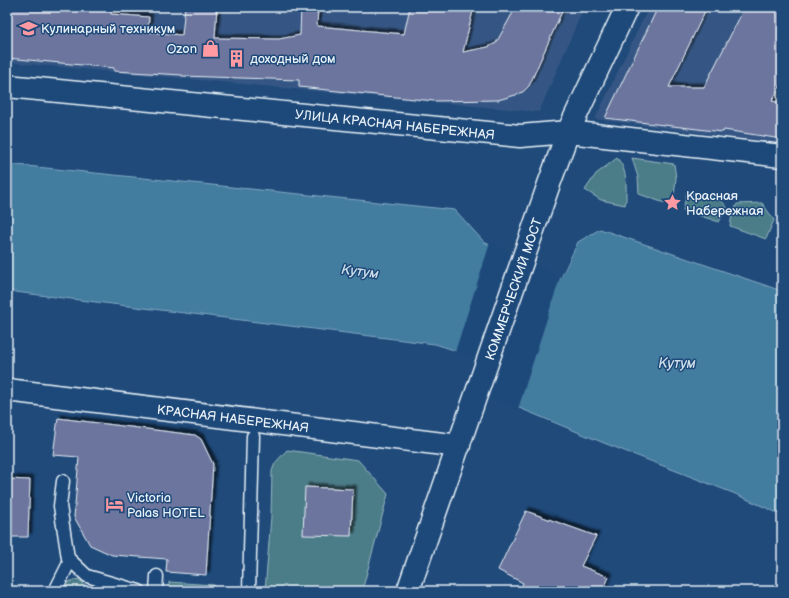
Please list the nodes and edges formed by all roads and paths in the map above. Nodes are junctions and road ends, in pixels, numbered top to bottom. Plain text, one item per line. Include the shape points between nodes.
1 (627, 7) edge
2 (7, 86) edge
3 (568, 132) junction
4 (782, 156) edge
5 (7, 390) edge
6 (253, 436) dead end
7 (459, 446) junction
8 (63, 481) dead end
9 (70, 561) junction
10 (157, 576) dead end
11 (55, 591) edge
12 (139, 591) edge
13 (156, 591) edge
14 (249, 591) edge
15 (408, 591) edge

1 - 3 main road, КОММЕРЧЕСКИЙ МОСТ
2 - 3 main road, УЛИЦА КРАСНАЯ НАБЕРЕЖНАЯ via 520,136
3 - 4 main road, УЛИЦА КРАСНАЯ НАБЕРЕЖНАЯ
3 - 7 main road, КОММЕРЧЕСКИЙ МОСТ
5 - 7 main road, КРАСНАЯ НАБЕРЕЖНАЯ
6 - 14 lane
7 - 15 main road, КОММЕРЧЕСКИЙ МОСТ
8 - 9 lane via 60,506
9 - 11 lane
9 - 12 lane via 87,576
10 - 13 lane

